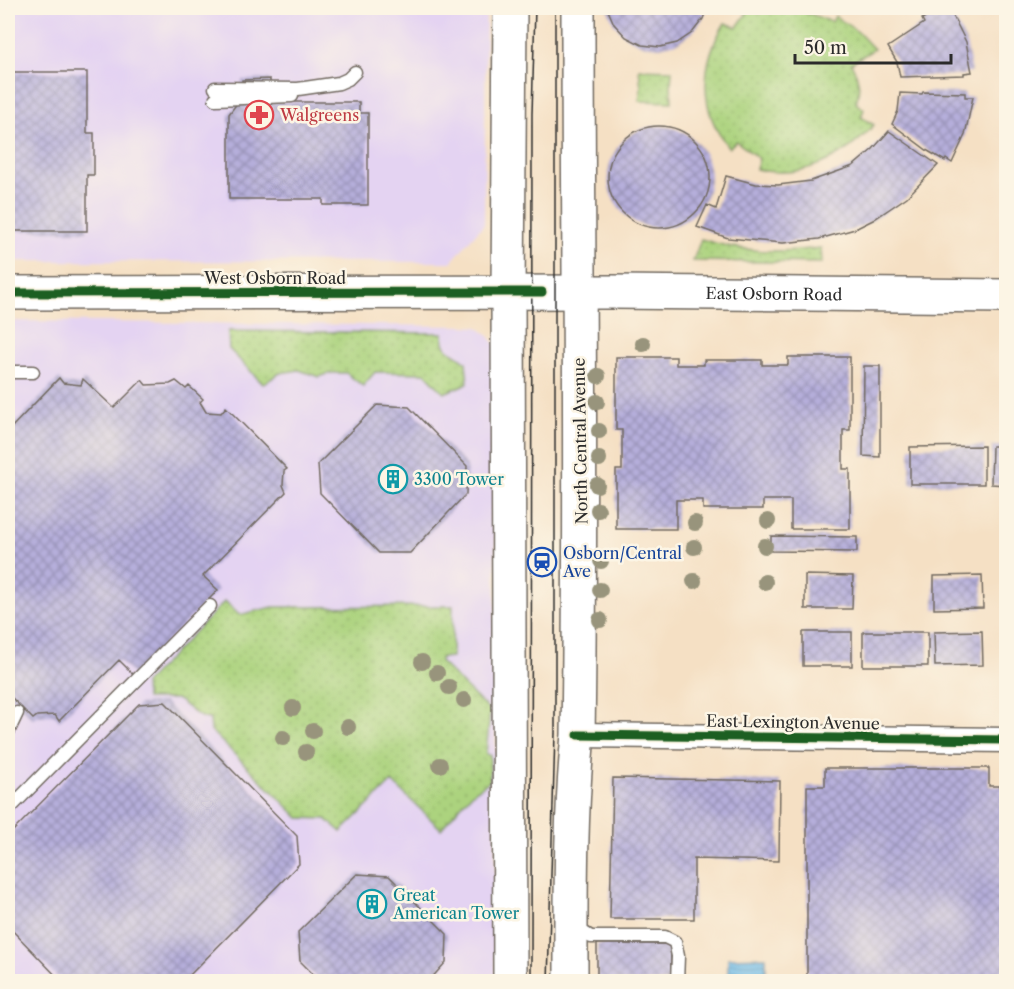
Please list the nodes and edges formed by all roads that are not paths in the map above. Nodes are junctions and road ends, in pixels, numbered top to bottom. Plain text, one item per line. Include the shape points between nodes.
1 (510, 8) edge
2 (578, 8) edge
3 (355, 72) dead end
4 (215, 94) dead end
5 (508, 292) junction
6 (542, 292) joint
7 (578, 292) junction
8 (8, 293) edge
9 (1006, 296) edge
10 (8, 372) edge
11 (33, 372) dead end
12 (210, 606) dead end
13 (17, 713) dead end
14 (8, 732) edge
15 (578, 735) junction
16 (1006, 740) edge
17 (8, 810) edge
18 (571, 925) junction
19 (510, 981) edge
20 (571, 981) edge
21 (677, 981) edge

1 - 5 main road
2 - 7 main road, North Central Avenue
3 - 4 lane via 339,83
5 - 6 main road, West Osborn Road
5 - 8 main road, West Osborn Road
5 - 19 main road
6 - 7 main road, East Osborn Road
7 - 9 main road, East Osborn Road
7 - 15 main road, North Central Avenue
10 - 11 lane
12 - 17 lane
13 - 14 lane
15 - 16 street, East Lexington Avenue
15 - 18 main road, North Central Avenue
18 - 20 main road, North Central Avenue
18 - 21 lane via 591,937 665,937 675,942

